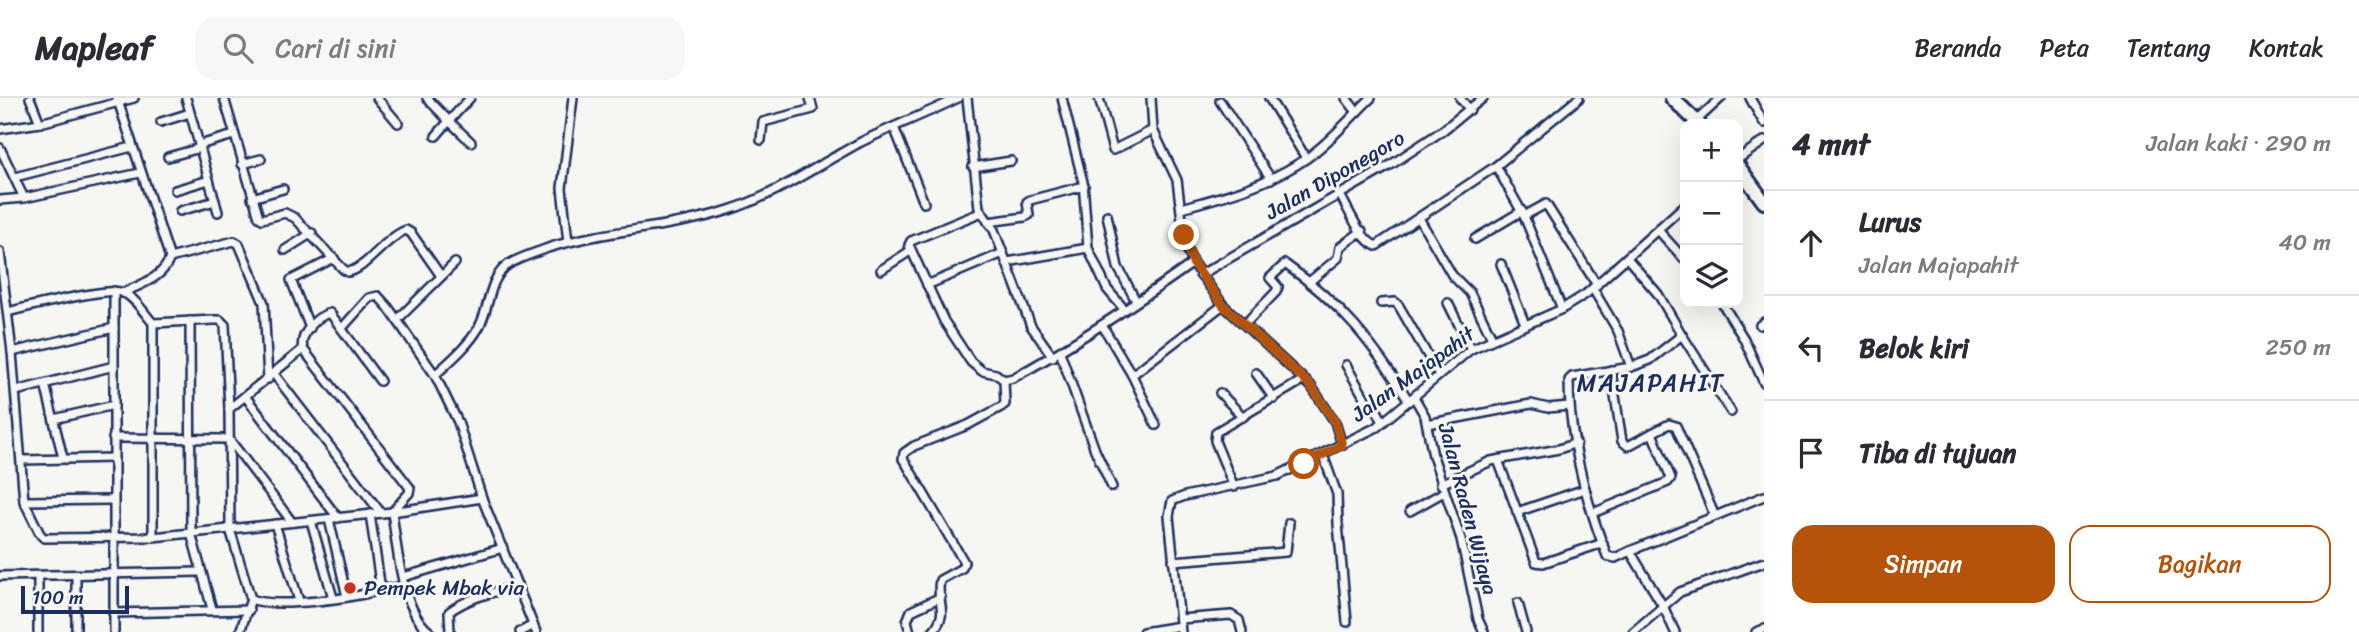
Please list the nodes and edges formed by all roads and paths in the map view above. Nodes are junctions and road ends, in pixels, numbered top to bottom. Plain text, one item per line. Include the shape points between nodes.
1 (30, 98) edge
2 (134, 98) edge
3 (186, 98) edge
4 (224, 98) edge
5 (377, 98) edge
6 (427, 98) edge
7 (470, 98) edge
8 (573, 98) edge
9 (810, 98) edge
10 (958, 98) edge
11 (967, 98) edge
12 (1062, 98) edge
13 (1099, 98) edge
14 (1151, 98) edge
15 (1269, 98) edge
16 (1346, 98) edge
17 (1371, 98) edge
18 (1460, 98) edge
19 (1483, 98) edge
20 (1579, 98) edge
21 (1672, 98) edge
22 (1721, 98) edge
23 (1750, 98) edge
24 (117, 100) edge
25 (1220, 101) dead end
26 (1470, 110) junction
27 (1357, 112) junction
28 (190, 114) junction
29 (1695, 119) edge
30 (1701, 119) edge
31 (1763, 119) edge
32 (449, 121) junction
33 (161, 122) dead end
34 (40, 123) junction
35 (398, 123) dead end
36 (894, 127) junction
37 (0, 129) edge
38 (1153, 130) junction
39 (234, 135) junction
40 (436, 136) dead end
41 (761, 140) dead end
42 (1764, 141) edge
43 (471, 142) dead end
44 (200, 146) junction
45 (132, 147) junction
46 (0, 148) edge
47 (1743, 156) edge
48 (168, 157) dead end
49 (1306, 158) junction
50 (261, 159) dead end
51 (1011, 162) dead end
52 (242, 164) junction
53 (1496, 166) junction
54 (973, 167) junction
55 (140, 173) junction
56 (1743, 173) edge
57 (15, 177) junction
58 (1271, 179) junction
59 (209, 180) junction
60 (1084, 186) junction
61 (175, 190) dead end
62 (283, 190) dead end
63 (1340, 195) junction
64 (24, 198) junction
65 (252, 198) junction
66 (0, 200) edge
67 (215, 201) junction
68 (1764, 202) edge
69 (924, 203) dead end
70 (1181, 208) junction
71 (1680, 209) edge
72 (180, 211) dead end
73 (218, 212) dead end
74 (982, 212) junction
75 (1523, 214) junction
76 (1107, 215) dead end
77 (1419, 218) junction
78 (988, 222) junction
79 (1658, 229) junction
80 (1362, 231) junction
81 (312, 233) junction
82 (1475, 239) dead end
83 (568, 242) junction
84 (1088, 247) junction
85 (285, 250) dead end
86 (910, 251) junction
87 (0, 252) edge
88 (1003, 253) junction
89 (1680, 254) edge
90 (170, 258) junction
91 (334, 258) junction
92 (1627, 258) junction
93 (1007, 262) junction
94 (455, 263) dead end
95 (1193, 263) junction
96 (1501, 264) dead end
97 (881, 270) dead end
98 (1200, 275) junction
99 (441, 276) junction
100 (1309, 282) junction
101 (927, 285) junction
102 (1595, 287) junction
103 (114, 291) junction
104 (123, 293) junction
105 (1136, 301) junction
106 (1381, 303) dead end
107 (1448, 303) dead end
108 (1223, 305) junction
109 (1725, 308) edge
110 (1124, 309) junction
111 (1562, 309) junction
112 (8, 312) junction
113 (397, 320) junction
114 (190, 321) junction
115 (153, 323) junction
116 (1245, 324) junction
117 (1525, 324) junction
118 (1102, 325) junction
119 (343, 327) junction
120 (114, 328) junction
121 (310, 328) junction
122 (1682, 335) junction
123 (1492, 338) junction
124 (303, 349) junction
125 (1471, 349) junction
126 (12, 352) junction
127 (1060, 352) junction
128 (1052, 357) junction
129 (1764, 358) edge
130 (1755, 362) junction
131 (1346, 365) dead end
132 (114, 366) junction
133 (1631, 367) junction
134 (1611, 370) junction
135 (1256, 373) dead end
136 (435, 375) junction
137 (1132, 375) junction
138 (1439, 375) junction
139 (271, 376) junction
140 (1004, 380) junction
141 (1303, 380) junction
142 (380, 381) dead end
143 (1764, 383) edge
144 (45, 384) junction
145 (16, 391) junction
146 (1220, 393) dead end
147 (245, 396) junction
148 (1275, 399) junction
149 (1412, 399) junction
150 (114, 405) junction
151 (1569, 407) junction
152 (229, 409) junction
153 (1731, 412) dead end
154 (1243, 417) junction
155 (54, 419) junction
156 (1383, 422) junction
157 (1427, 424) junction
158 (1156, 425) dead end
159 (1652, 433) junction
160 (113, 438) junction
161 (153, 439) junction
162 (190, 439) junction
163 (229, 439) junction
164 (1576, 443) junction
165 (1342, 445) junction
166 (1322, 455) junction
167 (64, 458) junction
168 (113, 458) junction
169 (23, 460) junction
170 (1498, 460) junction
171 (1112, 487) dead end
172 (1234, 487) junction
173 (1442, 488) junction
174 (1585, 489) junction
175 (1764, 496) edge
176 (482, 498) junction
177 (113, 500) junction
178 (24, 501) junction
179 (1410, 511) dead end
180 (392, 512) junction
181 (1517, 512) junction
182 (381, 513) junction
183 (1593, 513) junction
184 (370, 514) junction
185 (1714, 514) junction
186 (333, 519) junction
187 (311, 521) junction
188 (292, 522) junction
189 (1289, 523) dead end
190 (275, 524) junction
191 (230, 529) junction
192 (191, 533) junction
193 (113, 537) junction
194 (153, 537) junction
195 (1603, 543) junction
196 (503, 548) junction
197 (1630, 551) junction
198 (1173, 561) junction
199 (1764, 562) edge
200 (200, 572) junction
201 (113, 575) junction
202 (0, 576) edge
203 (76, 576) junction
204 (38, 577) junction
205 (403, 577) junction
206 (405, 586) junction
207 (517, 586) junction
208 (380, 590) junction
209 (347, 597) junction
210 (940, 597) junction
211 (333, 598) junction
212 (251, 599) junction
213 (299, 601) junction
214 (1518, 603) dead end
215 (1663, 606) junction
216 (212, 609) junction
217 (249, 610) junction
218 (113, 613) junction
219 (1347, 622) dead end
220 (1180, 626) edge
221 (535, 629) edge
222 (1764, 629) edge
223 (38, 632) edge
224 (76, 632) edge
225 (114, 632) edge
226 (240, 632) edge
227 (430, 632) edge
228 (450, 632) edge
229 (520, 632) edge
230 (911, 632) edge
231 (932, 632) edge
232 (1143, 632) edge
233 (1242, 632) edge
234 (1484, 632) edge
235 (1527, 632) edge
236 (1633, 632) edge
237 (1675, 632) edge
238 (1756, 632) edge

1 - 34 street
2 - 24 street
3 - 28 street
4 - 39 street
5 - 35 street
6 - 32 street
7 - 32 street
8 - 83 street via 562,188
9 - 41 street via 813,109 765,120
10 - 36 street
11 - 54 street
12 - 60 street
13 - 38 street via 1113,150
14 - 38 street
15 - 49 street
16 - 27 street
17 - 27 street
18 - 26 street
19 - 26 street, Jalan Diponegoro
20 - 53 street
21 - 29 highway
22 - 30 street
23 - 31 street
24 - 34 street
24 - 45 street
25 - 58 street
26 - 63 street, Jalan Diponegoro
27 - 49 street
28 - 33 street
28 - 44 street
32 - 40 street
32 - 43 street
34 - 37 street
36 - 69 street
36 - 83 street via 733,209
38 - 70 street via 1177,180
39 - 44 street
39 - 52 street
42 - 47 street
44 - 48 street
44 - 59 street
45 - 55 street
45 - 57 street
46 - 57 street
49 - 58 street
50 - 52 street
51 - 54 street
52 - 65 street
53 - 75 street
53 - 77 street
54 - 74 street
55 - 64 street
55 - 90 street
56 - 68 highway
57 - 64 street
58 - 70 street
59 - 61 street
59 - 67 street
60 - 78 street via 1030,200 1025,217
60 - 84 street
62 - 65 street
63 - 80 street
63 - 98 street, Jalan Diponegoro
64 - 66 street
65 - 81 street via 260,218 285,213
67 - 72 street
67 - 73 street
70 - 95 street via 1185,244
71 - 79 street, Jalan Majapahit
74 - 78 street
74 - 86 street via 911,241
75 - 82 street
75 - 102 street via 1546,204
75 - 111 street
76 - 105 street via 1118,267
77 - 80 street via 1376,246
77 - 123 street via 1452,275 1469,293
78 - 88 street
79 - 89 street
79 - 92 street, Jalan Majapahit
80 - 100 street via 1340,247 1338,258
81 - 85 street
81 - 91 street
83 - 136 street via 501,270 477,331
84 - 93 street
84 - 110 street via 1103,282
86 - 97 street
86 - 101 street
87 - 112 street
88 - 93 street
88 - 101 street
90 - 104 street via 156,277
90 - 139 street via 234,241 239,244 264,303
91 - 99 street via 343,270 353,272 406,230
91 - 121 street via 291,280
92 - 102 street, Jalan Majapahit
92 - 122 street via 1658,294
93 - 128 street via 1031,326
94 - 99 street
95 - 98 street
95 - 105 street
96 - 117 street
98 - 108 street
99 - 113 street
100 - 116 street, Jalan Raden Wijaya via 1283,264 1270,278 1278,287 1276,292
100 - 149 street, Jalan Raden Wijaya via 1363,334
101 - 140 street via 971,362 982,372
102 - 111 street, Jalan Majapahit
102 - 133 street
103 - 104 street
103 - 112 street
103 - 120 street
104 - 115 street
105 - 110 street
106 - 138 street via 1397,303
107 - 125 street
108 - 116 street
108 - 137 street
109 - 130 street
110 - 118 street
111 - 117 street, Jalan Majapahit
112 - 126 street
113 - 119 street via 374,296
113 - 136 street
114 - 115 street
114 - 152 street via 220,320 225,324
114 - 162 street
115 - 161 street
116 - 141 street
117 - 123 street, Jalan Majapahit
118 - 127 street
118 - 137 street
119 - 121 street via 327,312
119 - 142 street
120 - 126 street
120 - 132 street
121 - 124 street via 302,339
122 - 133 street
122 - 153 street
123 - 125 street, Jalan Majapahit
124 - 139 street
124 - 180 street via 409,486 409,493
125 - 138 street, Jalan Majapahit
126 - 145 street
127 - 128 street
127 - 171 street
128 - 140 street
129 - 130 street
130 - 143 street
131 - 156 street
132 - 144 street
132 - 150 street
133 - 134 street
134 - 151 street via 1571,378
134 - 159 street via 1622,441 1633,445
135 - 148 street
136 - 176 street via 458,422
137 - 158 street
138 - 149 street, Jalan Majapahit
139 - 147 street
139 - 182 street
140 - 210 street via 1006,400 1001,407 904,453 964,562 962,568 940,580
141 - 148 street
141 - 165 street via 1334,420
144 - 145 street
144 - 155 street
145 - 169 street
146 - 154 street
147 - 152 street
147 - 186 street
148 - 154 street
149 - 156 street, Jalan Majapahit
149 - 157 street, Jalan Raden Wijaya
150 - 155 street
150 - 160 street
151 - 157 street via 1531,404
151 - 164 street
152 - 163 street
154 - 172 street via 1218,430 1214,438
155 - 167 street
156 - 165 street, Jalan Majapahit
157 - 173 street, Jalan Raden Wijaya
159 - 183 street via 1670,480
159 - 185 street via 1669,424 1676,426
160 - 161 street
160 - 168 street
161 - 162 street
161 - 194 street
162 - 163 street
162 - 192 street
163 - 188 street
163 - 191 street
164 - 170 street
164 - 174 street
165 - 166 street, Jalan Majapahit
166 - 172 street, Jalan Majapahit via 1277,476
166 - 219 street via 1338,494
167 - 168 street
167 - 169 street
168 - 177 street
169 - 178 street
170 - 173 street
170 - 181 street
172 - 198 street, Jalan Majapahit via 1172,501
173 - 179 street
173 - 234 street, Jalan Raden Wijaya via 1461,539
174 - 181 street
174 - 183 street
175 - 185 street
176 - 180 street
176 - 196 street
177 - 178 street
177 - 193 street
178 - 193 street via 44,538
180 - 182 street
180 - 205 street
181 - 195 street via 1536,562
182 - 184 street
183 - 195 street
184 - 186 street
184 - 208 street
185 - 197 street
186 - 187 street
186 - 209 street
187 - 188 street
187 - 211 street
188 - 190 street
189 - 198 street via 1286,552
190 - 191 street
190 - 213 street
191 - 192 street
191 - 212 street
192 - 194 street
192 - 200 street
193 - 194 street
193 - 201 street
195 - 197 street via 1610,558
196 - 205 street
196 - 207 street
197 - 215 street
198 - 220 street
199 - 215 street via 1685,590
200 - 201 street
200 - 216 street
201 - 203 street
201 - 218 street
202 - 204 street
203 - 204 street
203 - 224 street
204 - 223 street
205 - 206 street
206 - 208 street
206 - 227 street via 414,613
207 - 221 street
207 - 228 street via 470,600 449,612
208 - 209 street
209 - 211 street
210 - 230 street via 911,611 907,621
210 - 231 street via 943,616
211 - 213 street
212 - 213 street
212 - 217 street
214 - 235 street
215 - 236 street
215 - 237 street
216 - 217 street
216 - 218 street
217 - 226 street
218 - 225 street
220 - 232 street
220 - 233 street via 1231,615 1239,620
221 - 229 street
222 - 238 street

